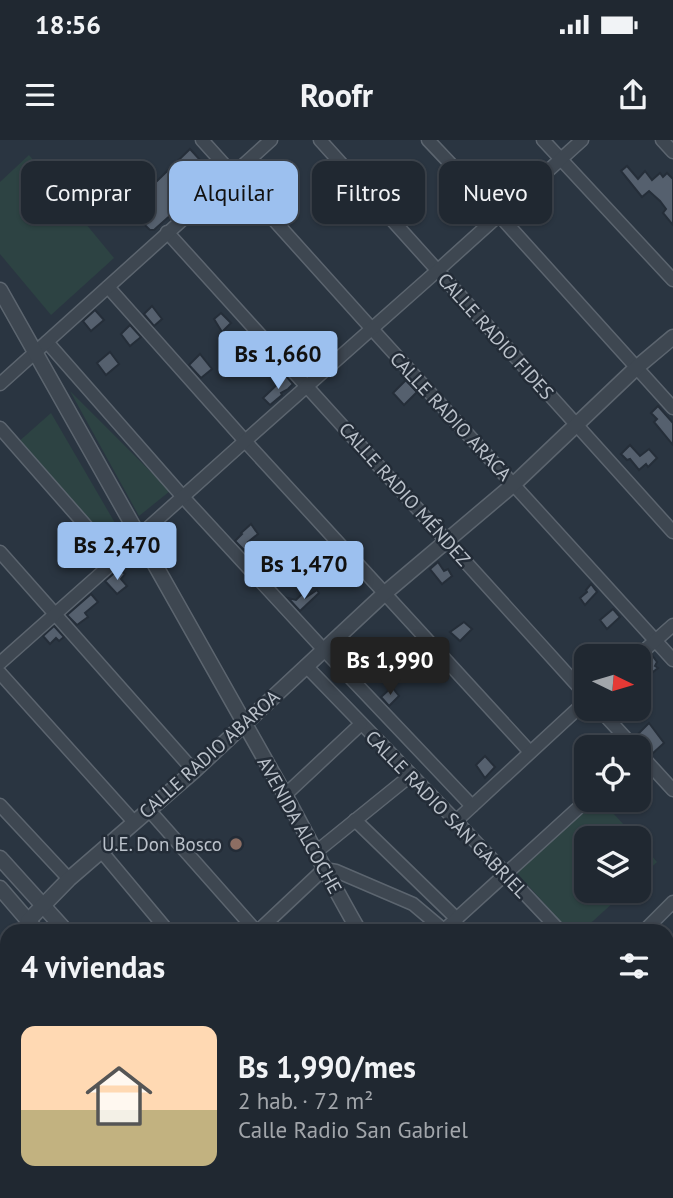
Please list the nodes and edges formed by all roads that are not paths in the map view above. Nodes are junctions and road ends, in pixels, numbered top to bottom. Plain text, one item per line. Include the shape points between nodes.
1 (202, 140) edge
2 (271, 140) edge
3 (320, 140) edge
4 (428, 140) edge
5 (543, 140) edge
6 (582, 140) edge
7 (662, 140) edge
8 (673, 152) edge
9 (560, 160) junction
10 (221, 161) edge
11 (248, 161) edge
12 (448, 161) edge
13 (552, 167) edge
14 (176, 224) edge
15 (278, 224) edge
16 (489, 224) edge
17 (507, 224) edge
18 (167, 232) junction
19 (437, 271) junction
20 (673, 280) edge
21 (107, 287) junction
22 (1, 294) edge
23 (372, 329) junction
24 (673, 337) edge
25 (47, 342) junction
26 (35, 353) junction
27 (636, 368) junction
28 (0, 384) edge
29 (307, 385) junction
30 (673, 408) edge
31 (576, 425) junction
32 (0, 428) edge
33 (245, 441) junction
34 (514, 484) junction
35 (183, 497) junction
36 (673, 532) edge
37 (139, 536) junction
38 (446, 540) junction
39 (0, 552) edge
40 (116, 560) junction
41 (385, 593) junction
42 (55, 614) junction
43 (673, 625) edge
44 (656, 640) junction
45 (651, 644) edge
46 (324, 650) junction
47 (673, 660) edge
48 (0, 663) edge
49 (306, 666) junction
50 (0, 673) edge
51 (574, 682) edge
52 (574, 712) edge
53 (610, 721) edge
54 (245, 724) junction
55 (361, 724) junction
56 (623, 735) edge
57 (530, 752) junction
58 (651, 766) edge
59 (194, 771) junction
60 (410, 776) junction
61 (673, 790) edge
62 (285, 795) junction
63 (0, 805) edge
64 (472, 806) junction
65 (149, 810) junction
66 (574, 812) edge
67 (355, 820) junction
68 (134, 821) junction
69 (456, 821) junction
70 (102, 852) junction
71 (316, 852) junction
72 (0, 858) edge
73 (324, 869) junction
74 (505, 875) junction
75 (69, 879) junction
76 (0, 888) edge
77 (673, 904) edge
78 (42, 905) junction
79 (457, 919) junction
80 (31, 924) edge
81 (34, 924) edge
82 (56, 924) edge
83 (162, 924) edge
84 (251, 924) edge
85 (265, 924) edge
86 (355, 924) edge
87 (437, 924) edge
88 (451, 924) edge
89 (553, 924) edge
90 (651, 924) edge

1 - 10 street, CALLE RADIO ARACA
2 - 11 street
3 - 19 street, CALLE RADIO FIDES
4 - 12 street
5 - 9 street
6 - 9 street
7 - 8 street
9 - 13 street
9 - 20 street
14 - 18 street
15 - 23 street, CALLE RADIO ARACA
16 - 19 street
17 - 27 street
18 - 21 street
18 - 29 street, CALLE RADIO MÉNDEZ
19 - 23 street
19 - 31 street, CALLE RADIO FIDES
21 - 25 street
21 - 33 street
22 - 26 street
23 - 29 street
23 - 34 street, CALLE RADIO ARACA
24 - 27 street, CALLE RADIO ABAROA
25 - 26 street
25 - 35 street, CALLE RADIO SAN GABRIEL
26 - 28 street
26 - 37 street, AVENIDA ALCOCHE
27 - 30 street
27 - 31 street, CALLE RADIO ABAROA
29 - 33 street
29 - 38 street, CALLE RADIO MÉNDEZ
31 - 34 street, CALLE RADIO ABAROA
31 - 36 street, CALLE RADIO FIDES
32 - 40 street
33 - 35 street
33 - 41 street
34 - 38 street, CALLE RADIO ABAROA
34 - 44 street, CALLE RADIO ARACA
35 - 37 street
35 - 46 street, CALLE RADIO SAN GABRIEL
37 - 40 street
37 - 54 street, AVENIDA ALCOCHE
38 - 41 street, CALLE RADIO ABAROA
38 - 51 street, CALLE RADIO MÉNDEZ
39 - 42 street
40 - 42 street
41 - 46 street, CALLE RADIO ABAROA
41 - 57 street
42 - 48 street
42 - 59 street
43 - 44 street
44 - 45 street
44 - 47 street, CALLE RADIO ARACA
46 - 49 street, CALLE RADIO ABAROA
46 - 64 street, CALLE RADIO SAN GABRIEL
49 - 54 street, CALLE RADIO ABAROA
49 - 55 street, CALLE RADIO SAN GABRIEL
50 - 68 street
52 - 57 street
53 - 56 street
54 - 59 street, CALLE RADIO ABAROA
54 - 62 street, AVENIDA ALCOCHE
55 - 60 street, CALLE RADIO SAN GABRIEL
55 - 62 street
57 - 64 street
58 - 61 street
59 - 65 street, CALLE RADIO ABAROA
60 - 67 street
60 - 69 street, CALLE RADIO SAN GABRIEL
62 - 71 street, AVENIDA ALCOCHE
63 - 75 street
64 - 69 street
65 - 68 street, CALLE RADIO ABAROA
65 - 84 street
66 - 74 street
67 - 71 street
67 - 79 street
68 - 70 street, CALLE RADIO ABAROA
69 - 74 street, CALLE RADIO SAN GABRIEL
70 - 75 street, CALLE RADIO ABAROA
70 - 83 street
71 - 73 street, AVENIDA ALCOCHE
72 - 78 street
73 - 85 street
73 - 86 street, AVENIDA ALCOCHE
73 - 87 street via 414,904
74 - 79 street
74 - 89 street, CALLE RADIO SAN GABRIEL
75 - 78 street, CALLE RADIO ABAROA
76 - 80 street
77 - 90 street
78 - 81 street, CALLE RADIO ABAROA
78 - 82 street
79 - 88 street

